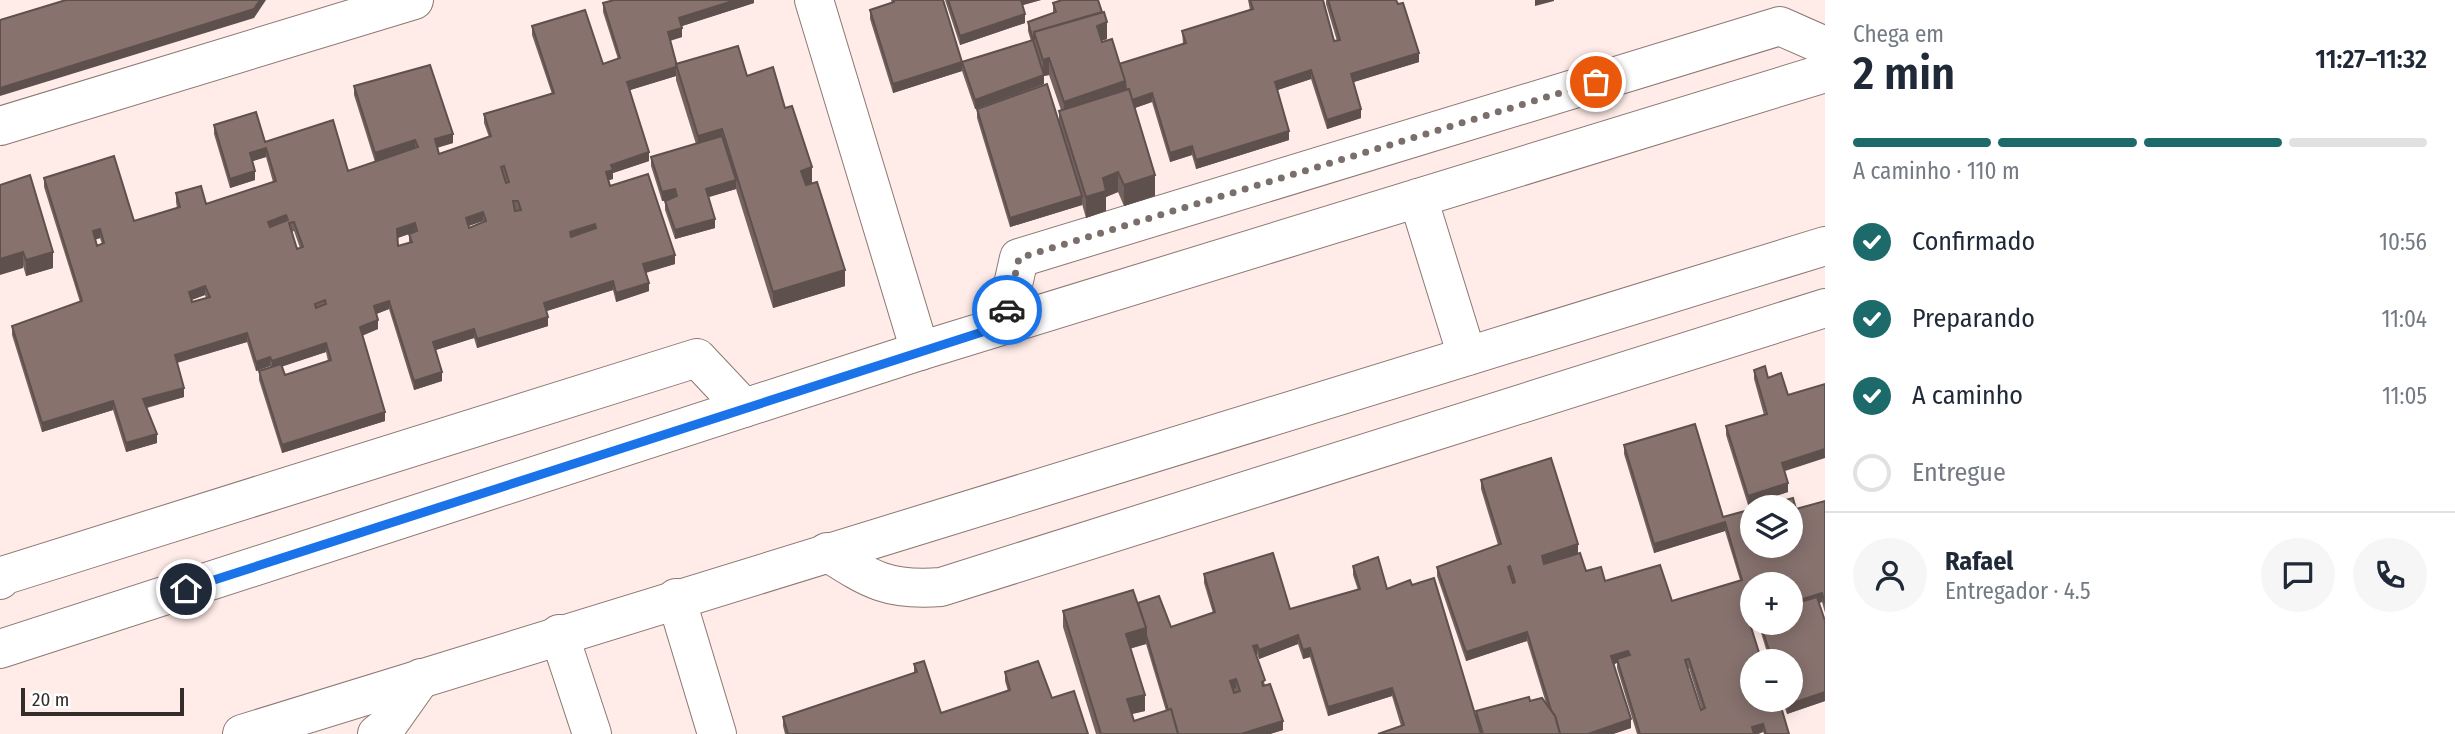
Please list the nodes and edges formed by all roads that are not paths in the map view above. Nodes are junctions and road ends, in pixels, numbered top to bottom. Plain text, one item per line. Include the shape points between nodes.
1 (414, 0) edge
2 (814, 0) edge
3 (336, 12) edge
4 (1825, 46) edge
5 (1825, 73) edge
6 (0, 127) edge
7 (1418, 198) junction
8 (1825, 246) edge
9 (1825, 308) edge
10 (1004, 325) junction
11 (920, 351) junction
12 (1466, 356) junction
13 (744, 408) junction
14 (827, 552) junction
15 (0, 580) edge
16 (676, 598) junction
17 (559, 634) junction
18 (0, 649) edge
19 (421, 678) junction
20 (242, 734) edge
21 (377, 734) edge
22 (592, 734) edge
23 (717, 734) edge

1 - 3 street
2 - 11 street
3 - 6 street
4 - 10 street via 1780,26 1019,258
5 - 7 street
7 - 10 street
7 - 12 street
8 - 12 street
9 - 14 street via 942,587 906,589 871,579
10 - 11 street
11 - 13 street
12 - 14 street
13 - 15 street via 697,358
13 - 18 street
14 - 16 street
16 - 17 street
16 - 23 street
17 - 19 street
17 - 22 street
19 - 20 street
19 - 21 street

